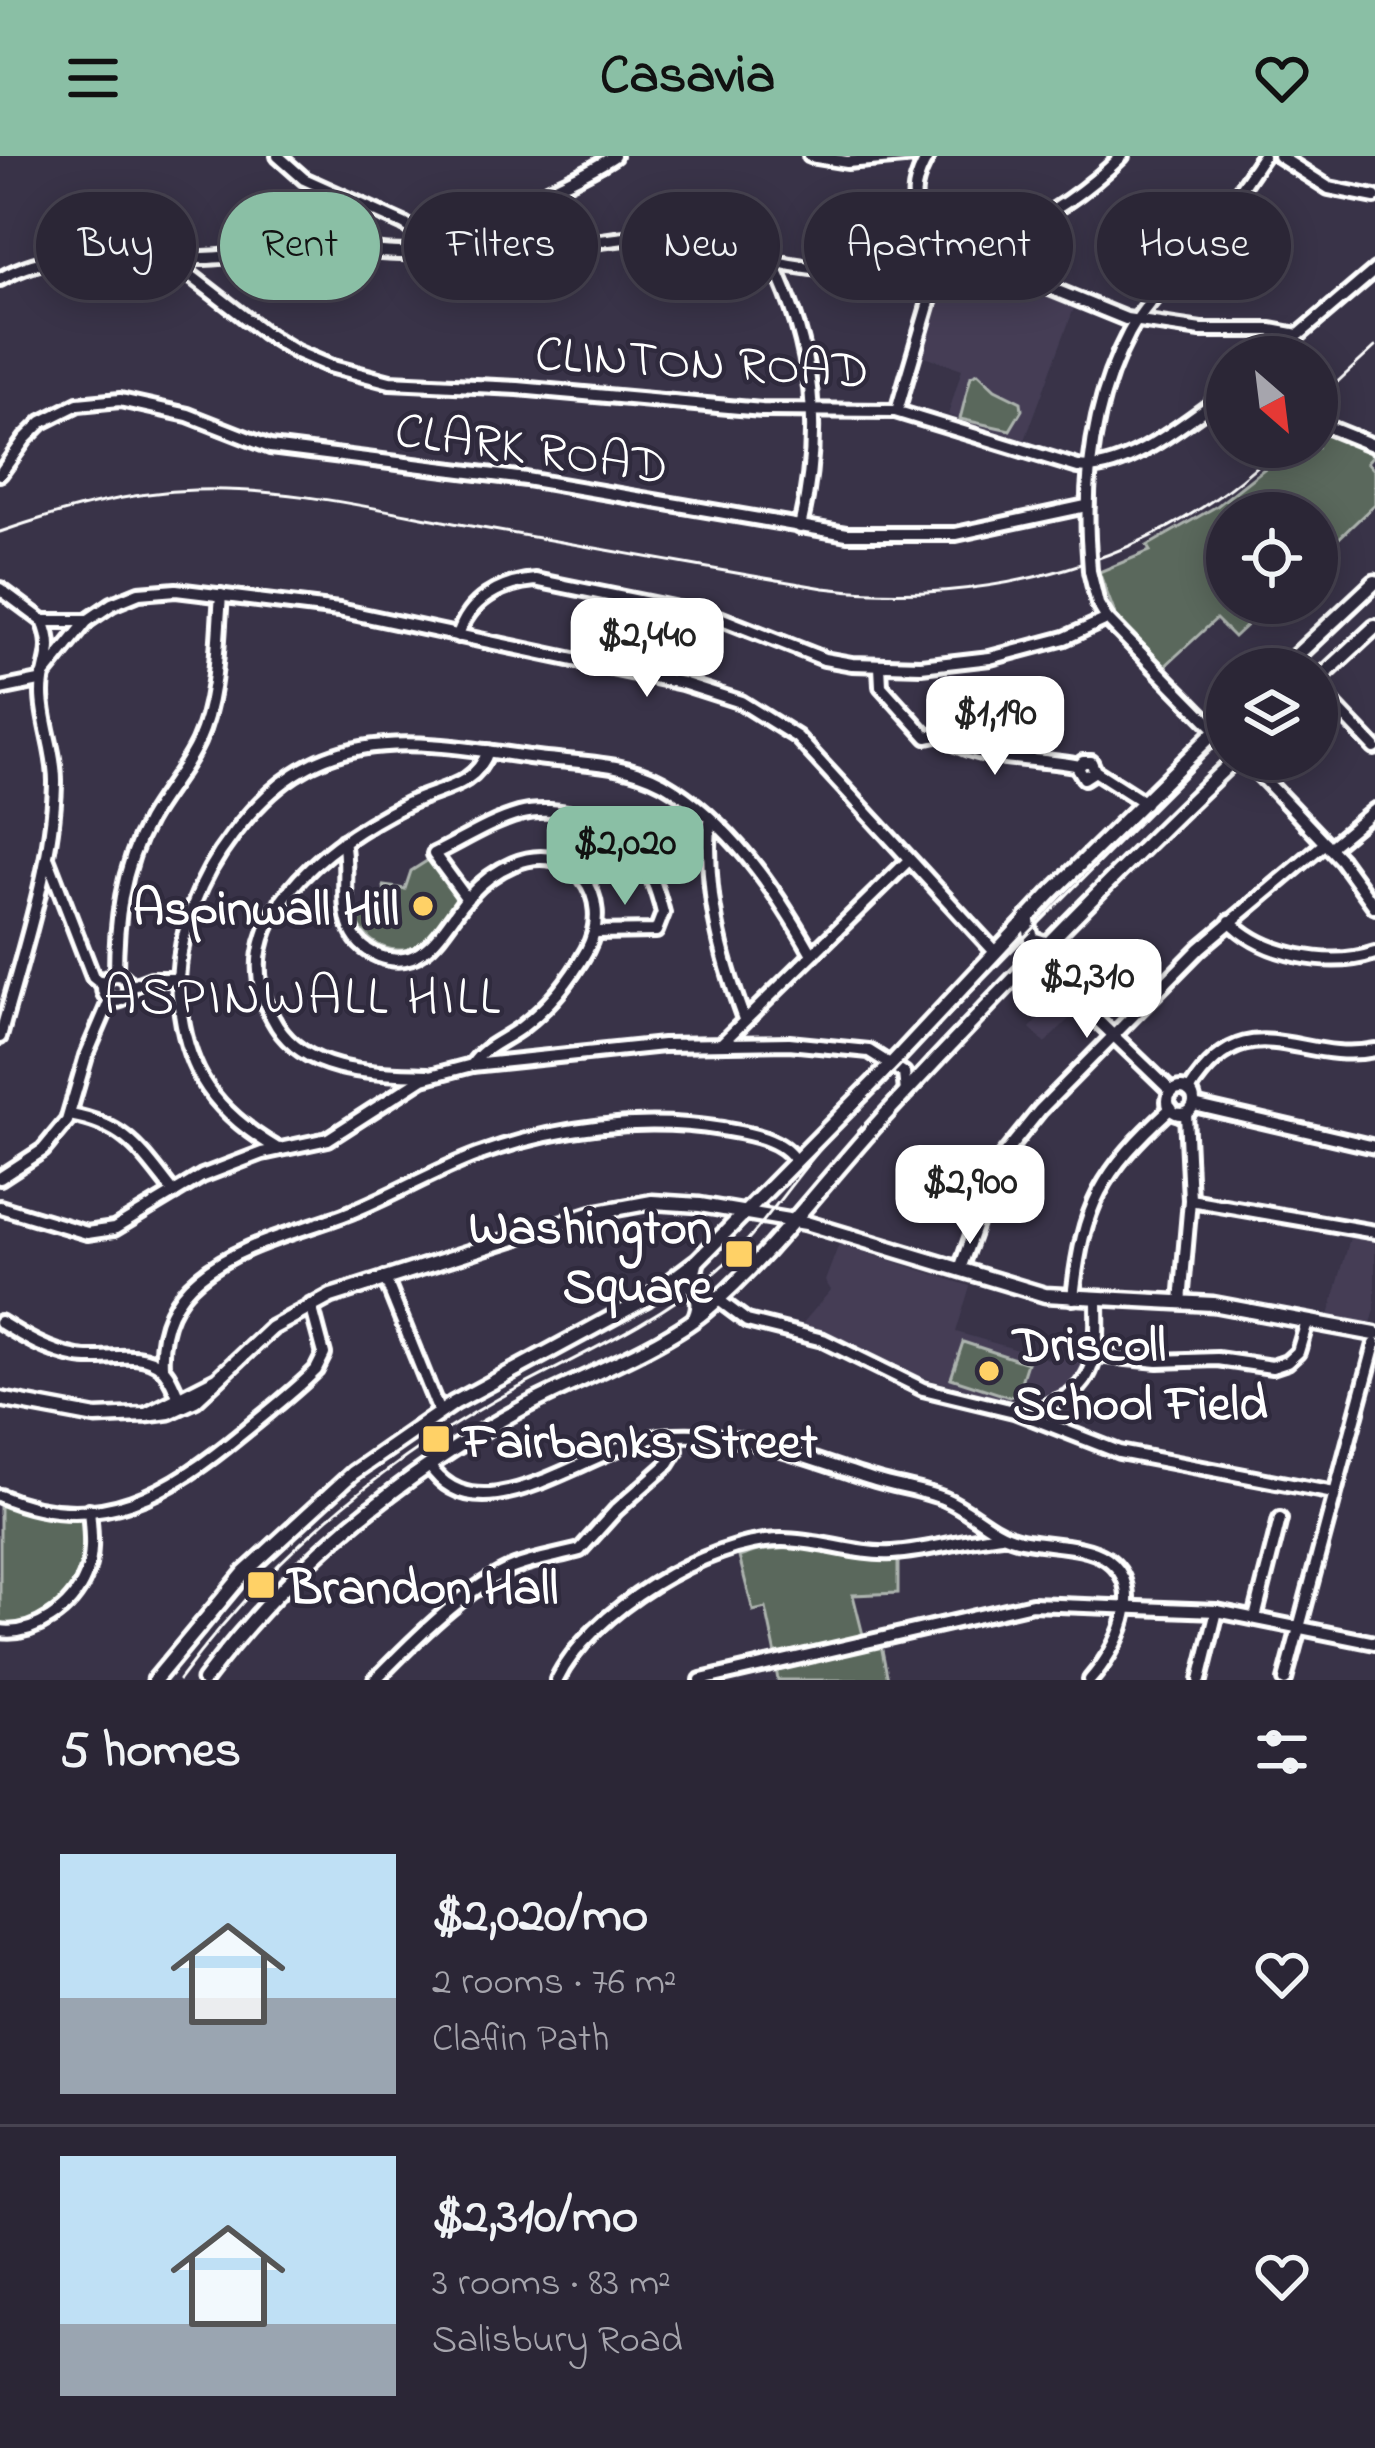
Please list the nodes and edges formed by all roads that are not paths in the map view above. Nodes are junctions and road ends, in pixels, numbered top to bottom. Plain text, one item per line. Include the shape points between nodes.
1 (278, 156) edge
2 (614, 156) edge
3 (810, 156) edge
4 (915, 156) edge
5 (928, 156) edge
6 (1122, 156) edge
7 (1263, 156) edge
8 (1279, 156) edge
9 (544, 192) edge
10 (914, 192) edge
11 (1073, 196) edge
12 (1375, 197) edge
13 (404, 224) edge
14 (404, 252) edge
15 (196, 257) edge
16 (36, 265) edge
17 (0, 266) edge
18 (20, 268) junction
19 (1375, 270) edge
20 (0, 279) edge
21 (780, 279) edge
22 (196, 280) edge
23 (1073, 298) edge
24 (934, 300) edge
25 (1138, 320) junction
26 (1298, 335) joint
27 (1206, 407) edge
28 (897, 411) junction
29 (813, 412) junction
30 (1338, 431) edge
31 (1375, 446) edge
32 (1088, 469) junction
33 (0, 474) edge
34 (1086, 506) junction
35 (800, 527) junction
36 (1375, 582) edge
37 (0, 589) edge
38 (220, 595) junction
39 (1107, 619) junction
40 (43, 621) junction
41 (86, 621) junction
42 (1375, 627) edge
43 (458, 635) junction
44 (1304, 648) edge
45 (1338, 663) edge
46 (880, 666) junction
47 (47, 672) junction
48 (0, 689) edge
49 (1338, 707) edge
50 (1206, 714) edge
51 (1206, 747) edge
52 (1375, 748) edge
53 (488, 752) junction
54 (1214, 780) edge
55 (1265, 780) edge
56 (1145, 803) junction
57 (1375, 810) edge
58 (710, 822) junction
59 (343, 842) junction
60 (1327, 845) junction
61 (48, 860) junction
62 (909, 860) junction
63 (467, 898) junction
64 (1375, 907) edge
65 (1027, 918) junction
66 (1230, 921) junction
67 (595, 932) junction
68 (1048, 944) junction
69 (994, 952) junction
70 (1375, 953) edge
71 (812, 954) junction
72 (1034, 959) junction
73 (116, 974) junction
74 (178, 980) junction
75 (103, 985) junction
76 (130, 987) junction
77 (110, 1000) junction
78 (744, 1019) junction
79 (1113, 1034) junction
80 (0, 1037) edge
81 (721, 1044) junction
82 (1375, 1050) edge
83 (892, 1064) junction
84 (472, 1065) junction
85 (431, 1075) junction
86 (1189, 1090) junction
87 (906, 1092) junction
88 (1172, 1092) junction
89 (1171, 1108) junction
90 (1190, 1109) junction
91 (70, 1114) junction
92 (1375, 1147) edge
93 (278, 1149) junction
94 (795, 1161) junction
95 (0, 1178) edge
96 (173, 1193) junction
97 (1190, 1200) junction
98 (0, 1207) edge
99 (746, 1212) junction
100 (792, 1221) junction
101 (1375, 1232) edge
102 (698, 1260) junction
103 (960, 1269) junction
104 (385, 1278) junction
105 (672, 1282) junction
106 (1073, 1298) junction
107 (1097, 1299) junction
108 (716, 1300) junction
109 (1181, 1302) junction
110 (311, 1305) junction
111 (695, 1319) junction
112 (0, 1322) edge
113 (1307, 1322) junction
114 (1375, 1334) edge
115 (1375, 1344) edge
116 (1096, 1355) junction
117 (162, 1367) junction
118 (217, 1378) junction
119 (0, 1399) edge
120 (180, 1400) junction
121 (440, 1412) junction
122 (146, 1414) junction
123 (1036, 1419) junction
124 (674, 1435) junction
125 (429, 1466) junction
126 (1334, 1493) junction
127 (0, 1496) edge
128 (89, 1510) junction
129 (1280, 1519) dead end
130 (1004, 1535) junction
131 (1126, 1606) junction
132 (1217, 1611) junction
133 (1255, 1618) junction
134 (1299, 1627) junction
135 (0, 1631) edge
136 (1375, 1643) edge
137 (155, 1680) edge
138 (204, 1680) edge
139 (375, 1680) edge
140 (557, 1680) edge
141 (701, 1680) edge
142 (1090, 1680) edge
143 (1200, 1680) edge
144 (1285, 1680) edge

1 - 13 street via 304,179
2 - 9 street
3 - 4 street
5 - 10 street
6 - 11 street
7 - 25 street
8 - 12 street via 1329,188
14 - 15 street via 319,248
16 - 18 street
17 - 18 street
18 - 20 street
19 - 26 street
21 - 29 street via 805,344
22 - 29 street, CLINTON ROAD via 268,336 357,375
23 - 25 street
24 - 28 street
25 - 26 street
25 - 32 street via 1106,390
27 - 32 street via 1123,460
28 - 29 street, CLINTON ROAD
28 - 32 street, CLINTON ROAD
29 - 35 street
30 - 31 street
32 - 34 street
33 - 35 street, CLARK ROAD via 42,422 78,404 120,400 270,448 526,479
34 - 35 street, CLARK ROAD via 956,534
34 - 39 street, bridge via 1090,572
36 - 44 main road
37 - 40 street
38 - 41 street via 139,593
38 - 43 street
38 - 73 street via 204,727 130,866
39 - 46 street via 990,658
39 - 50 street
40 - 41 street
40 - 47 street via 51,643
41 - 47 street
42 - 45 main road
43 - 46 street via 491,593 544,580 736,623 831,662
43 - 62 street via 682,683 750,706 805,744
46 - 56 street via 881,686 927,737 941,734 1028,763 1089,762
47 - 48 street via 29,686
47 - 61 street via 42,690 55,778
49 - 52 street
51 - 56 main road
53 - 58 street via 639,772
53 - 59 street via 468,780 410,802
53 - 74 street via 370,747 286,777 206,876 182,937
54 - 68 main road
55 - 60 street
56 - 65 main road
57 - 60 street
58 - 71 street via 755,866
58 - 78 street via 716,933
59 - 63 street via 347,919 379,956 429,948
59 - 85 street via 302,876 268,921 260,956 265,1002 288,1040 320,1060
60 - 64 street
60 - 66 street
61 - 75 street
61 - 80 street
62 - 69 street
62 - 71 street
63 - 67 street via 517,862 559,860 590,885
63 - 67 street via 434,854 518,814 575,815 639,853 663,909 656,931
65 - 68 main road via 1030,938
65 - 69 main road
66 - 70 street via 1272,946 1323,959
66 - 79 street
67 - 84 street via 554,995
68 - 72 main road
69 - 83 main road
71 - 78 street
72 - 79 street
72 - 87 main road
73 - 75 street
73 - 76 street
74 - 76 street
74 - 93 street via 185,1045 202,1082
75 - 77 street
76 - 77 street via 123,999
77 - 91 street
78 - 81 street
79 - 88 street
79 - 103 street via 998,1162
81 - 83 street via 851,1048
81 - 84 street
82 - 86 street via 1245,1041
83 - 87 street via 905,1075
83 - 94 main road
84 - 85 street
85 - 93 street via 343,1132
86 - 88 street
86 - 90 street
87 - 100 main road
88 - 89 street
89 - 90 street
89 - 106 street via 1097,1191
90 - 92 street
90 - 97 street
91 - 95 street via 43,1150
91 - 96 street via 127,1136
93 - 96 street
94 - 99 main road
94 - 117 street via 779,1145 733,1131 646,1124 595,1126 479,1154 239,1253 200,1277 173,1307
96 - 98 street via 99,1232
97 - 101 street
97 - 109 street
99 - 100 main road
99 - 102 main road
99 - 104 main road via 676,1202 617,1207
100 - 103 main road
100 - 108 main road
102 - 105 main road
102 - 108 street via 697,1280
103 - 106 main road
104 - 110 main road
104 - 121 street
105 - 111 main road via 687,1283 697,1296
105 - 121 main road
106 - 107 main road
107 - 109 main road
107 - 116 street
108 - 111 main road
108 - 123 street via 747,1321 823,1340 923,1389
109 - 113 main road
110 - 118 main road via 256,1340
110 - 128 street via 324,1354 310,1376 194,1473 129,1504
111 - 125 main road
112 - 117 street via 71,1356
113 - 114 main road
113 - 116 street via 1298,1352 1275,1366
115 - 126 street
116 - 123 street via 1078,1388 1043,1406
117 - 120 street
118 - 120 main road
118 - 122 main road via 183,1406
119 - 122 main road via 96,1417
120 - 122 main road
121 - 137 main road via 280,1536
123 - 126 street via 1160,1462
124 - 125 street via 622,1444 531,1486 486,1497 451,1490
124 - 130 street via 786,1448 947,1500
124 - 139 street via 668,1464 580,1550 496,1577
125 - 138 main road via 308,1563
126 - 134 street
127 - 128 street
128 - 135 street via 89,1562 67,1604 43,1623
129 - 133 street
130 - 131 street via 1106,1558 1123,1579
130 - 140 street via 896,1553 780,1540 737,1548 620,1609 570,1656
131 - 132 street
131 - 141 street via 1017,1606
131 - 142 street via 1113,1648
132 - 133 street
132 - 143 street
133 - 134 street
134 - 136 street
134 - 144 street

